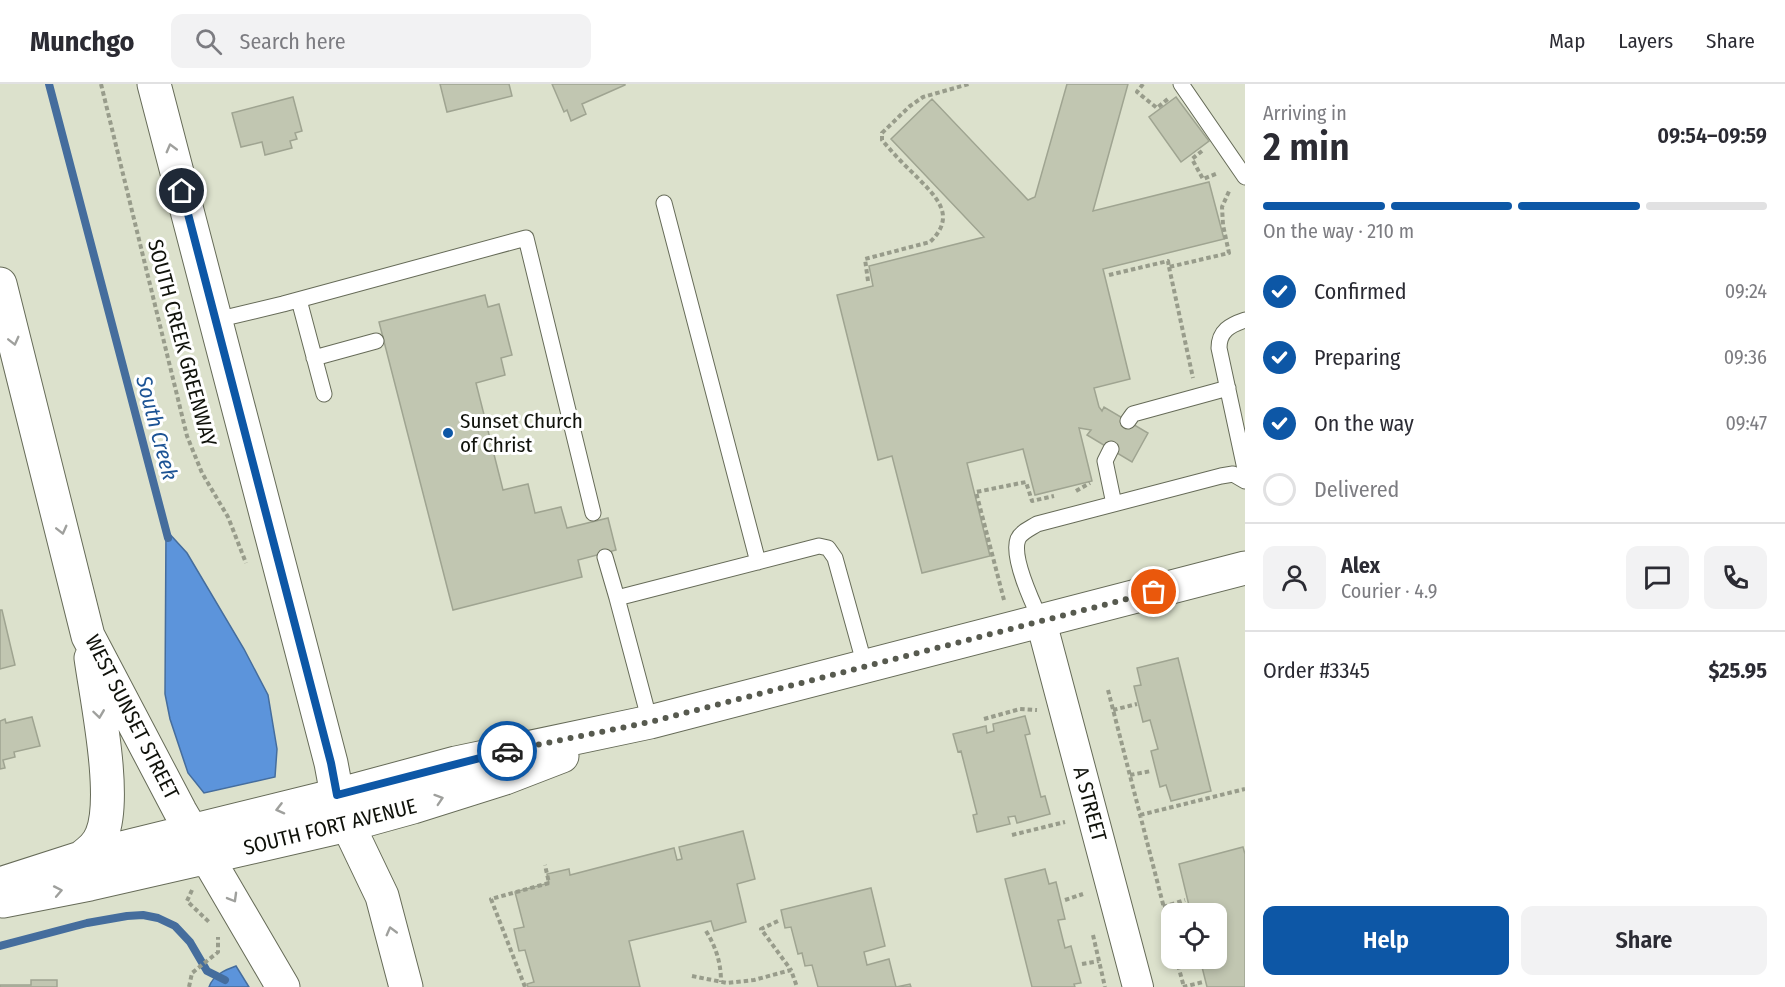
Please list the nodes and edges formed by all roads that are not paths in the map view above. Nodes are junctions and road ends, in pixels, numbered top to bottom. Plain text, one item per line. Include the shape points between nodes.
1 (154, 84) edge
2 (1176, 89) edge
3 (1245, 177) edge
4 (664, 203) dead end
5 (0, 284) edge
6 (299, 300) junction
7 (216, 320) junction
8 (1245, 320) edge
9 (376, 341) dead end
10 (314, 358) junction
11 (1228, 388) junction
12 (324, 394) dead end
13 (1128, 421) dead end
14 (1111, 449) dead end
15 (1245, 469) edge
16 (1245, 480) edge
17 (1114, 504) junction
18 (593, 513) dead end
19 (605, 557) dead end
20 (758, 562) junction
21 (1245, 568) edge
22 (617, 598) junction
23 (1041, 621) junction
24 (88, 636) junction
25 (865, 666) junction
26 (650, 722) junction
27 (343, 810) junction
28 (200, 844) junction
29 (81, 858) junction
30 (0, 884) edge
31 (0, 901) edge
32 (283, 987) edge
33 (406, 987) edge
34 (1138, 987) edge

7 -> 1 main road
2 - 3 lane
4 - 20 lane
5 -> 24 main road, WEST SUNSET STREET
6 - 7 lane
6 - 10 lane
6 - 18 lane via 526,238
7 - 27 main road
8 - 11 lane via 1223,331 1219,339
9 - 10 lane
10 - 12 lane
11 - 13 lane via 1133,414
11 - 15 lane
14 - 17 lane via 1104,460
16 - 17 lane via 1233,474 1221,476
17 - 23 lane via 1037,524 1018,537 1017,550 1028,595
19 - 22 lane
20 - 22 lane
20 - 25 lane via 819,546 828,548 835,558
21 - 23 main road, SOUTH FORT AVENUE
22 - 26 lane
23 - 25 main road, SOUTH FORT AVENUE
23 - 34 street, A STREET
24 - 28 main road, WEST SUNSET STREET
24 -> 29 main road via 108,795 102,834 94,848
25 - 26 main road, SOUTH FORT AVENUE
26 - 27 main road, SOUTH FORT AVENUE via 456,762
27 - 28 main road, SOUTH FORT AVENUE
33 -> 27 main road via 381,896
28 - 29 main road, SOUTH FORT AVENUE
31 -> 28 main road, SOUTH FORT AVENUE via 90,884
28 -> 32 main road, WEST SUNSET STREET
29 - 30 main road, SOUTH FORT AVENUE

